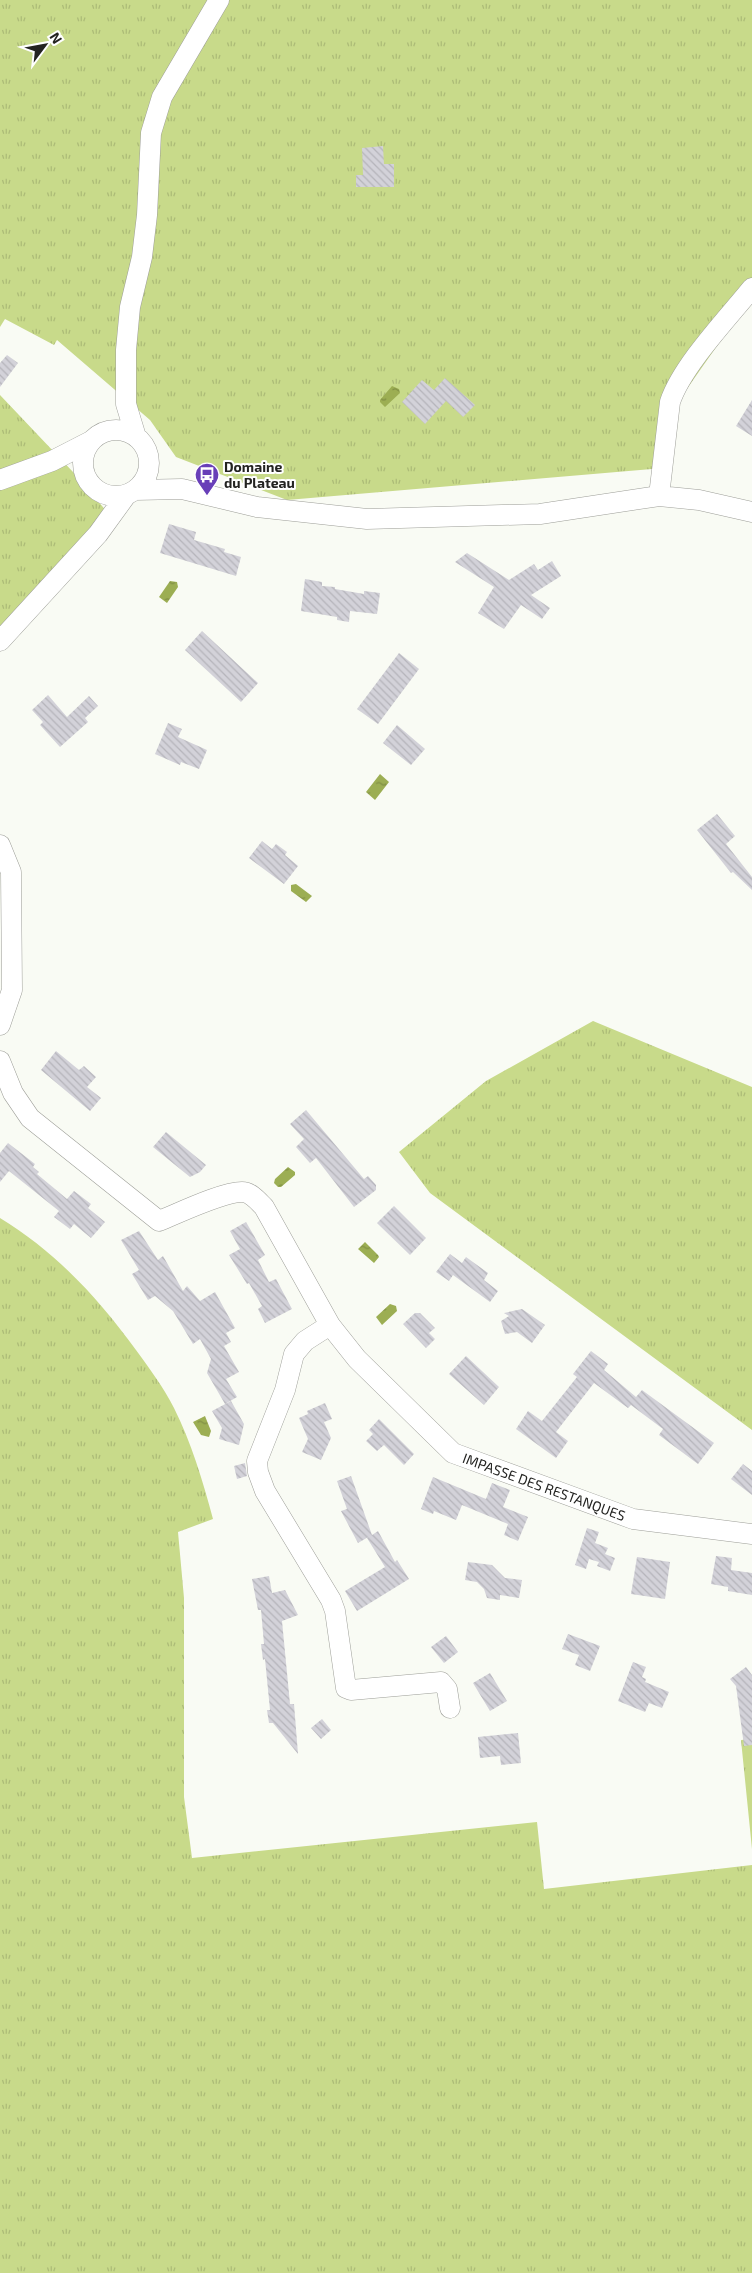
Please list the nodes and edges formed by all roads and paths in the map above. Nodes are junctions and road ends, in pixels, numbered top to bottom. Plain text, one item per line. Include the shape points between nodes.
1 (219, 0) edge
2 (752, 288) edge
3 (126, 404) junction
4 (116, 430) junction
5 (136, 437) junction
6 (91, 441) junction
7 (148, 455) junction
8 (52, 461) junction
9 (83, 468) junction
10 (0, 480) edge
11 (182, 489) junction
12 (131, 492) junction
13 (102, 493) junction
14 (659, 496) junction
15 (752, 512) edge
16 (109, 522) junction
17 (0, 641) edge
18 (0, 845) edge
19 (0, 1025) edge
20 (0, 1061) edge
21 (330, 1325) junction
22 (752, 1534) edge
23 (450, 1708) dead end

1 - 3 street via 162,97 151,133 147,215 142,257 130,307 126,350
2 - 14 street via 674,391
3 - 4 street
3 - 5 street
4 - 5 street
4 - 6 street via 98,435
5 - 7 street
6 - 8 street
6 - 9 street via 86,449
7 - 11 street
7 - 12 street via 147,475
8 - 9 street
8 - 10 street
9 - 13 street via 91,485
11 - 12 street
11 - 14 street via 257,507 367,519 540,514
12 - 13 street
12 - 16 street
13 - 16 street
14 - 15 street via 699,500
16 - 17 street
18 - 19 street via 11,872 12,990
20 - 21 street, IMPASSE DES RESTANQUES via 13,1093 30,1118 159,1221 223,1196 243,1192 256,1198
21 - 22 street, IMPASSE DES RESTANQUES via 357,1359 453,1453 633,1519
21 - 23 street via 305,1341 294,1354 285,1390 257,1460 258,1472 265,1491 331,1600 346,1688 440,1682 447,1689

